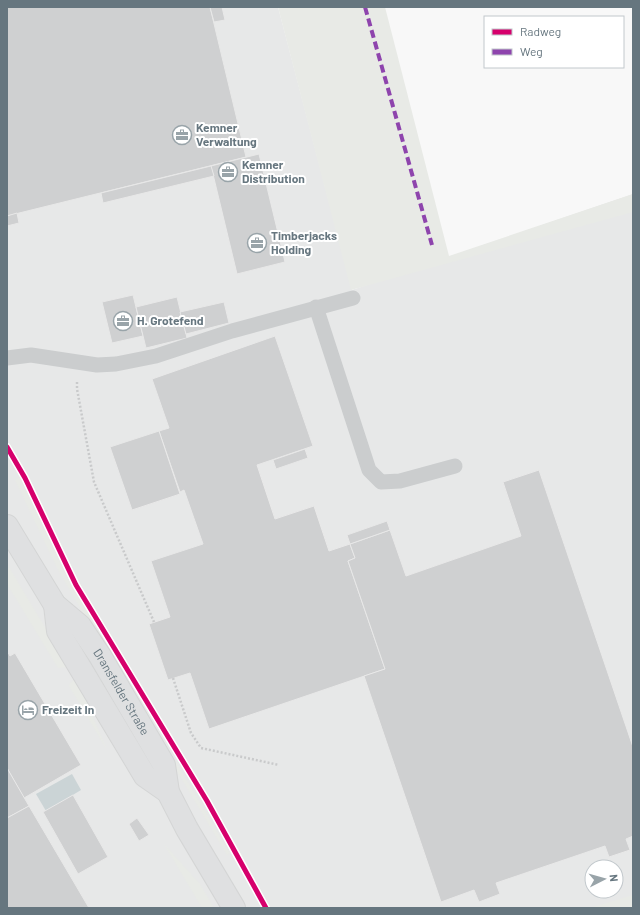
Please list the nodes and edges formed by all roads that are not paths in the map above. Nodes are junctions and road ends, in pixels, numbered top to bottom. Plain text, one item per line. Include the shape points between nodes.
1 (353, 298) dead end
2 (316, 307) junction
3 (7, 358) edge
4 (455, 466) dead end
5 (7, 526) edge
6 (234, 908) edge

1 - 2 lane
2 - 3 lane via 156,356 116,364 98,365 31,355
2 - 4 lane via 369,470 381,482 400,482
5 - 6 main road, Dransfelder Straße via 55,605 80,626 100,656 164,765 168,792

